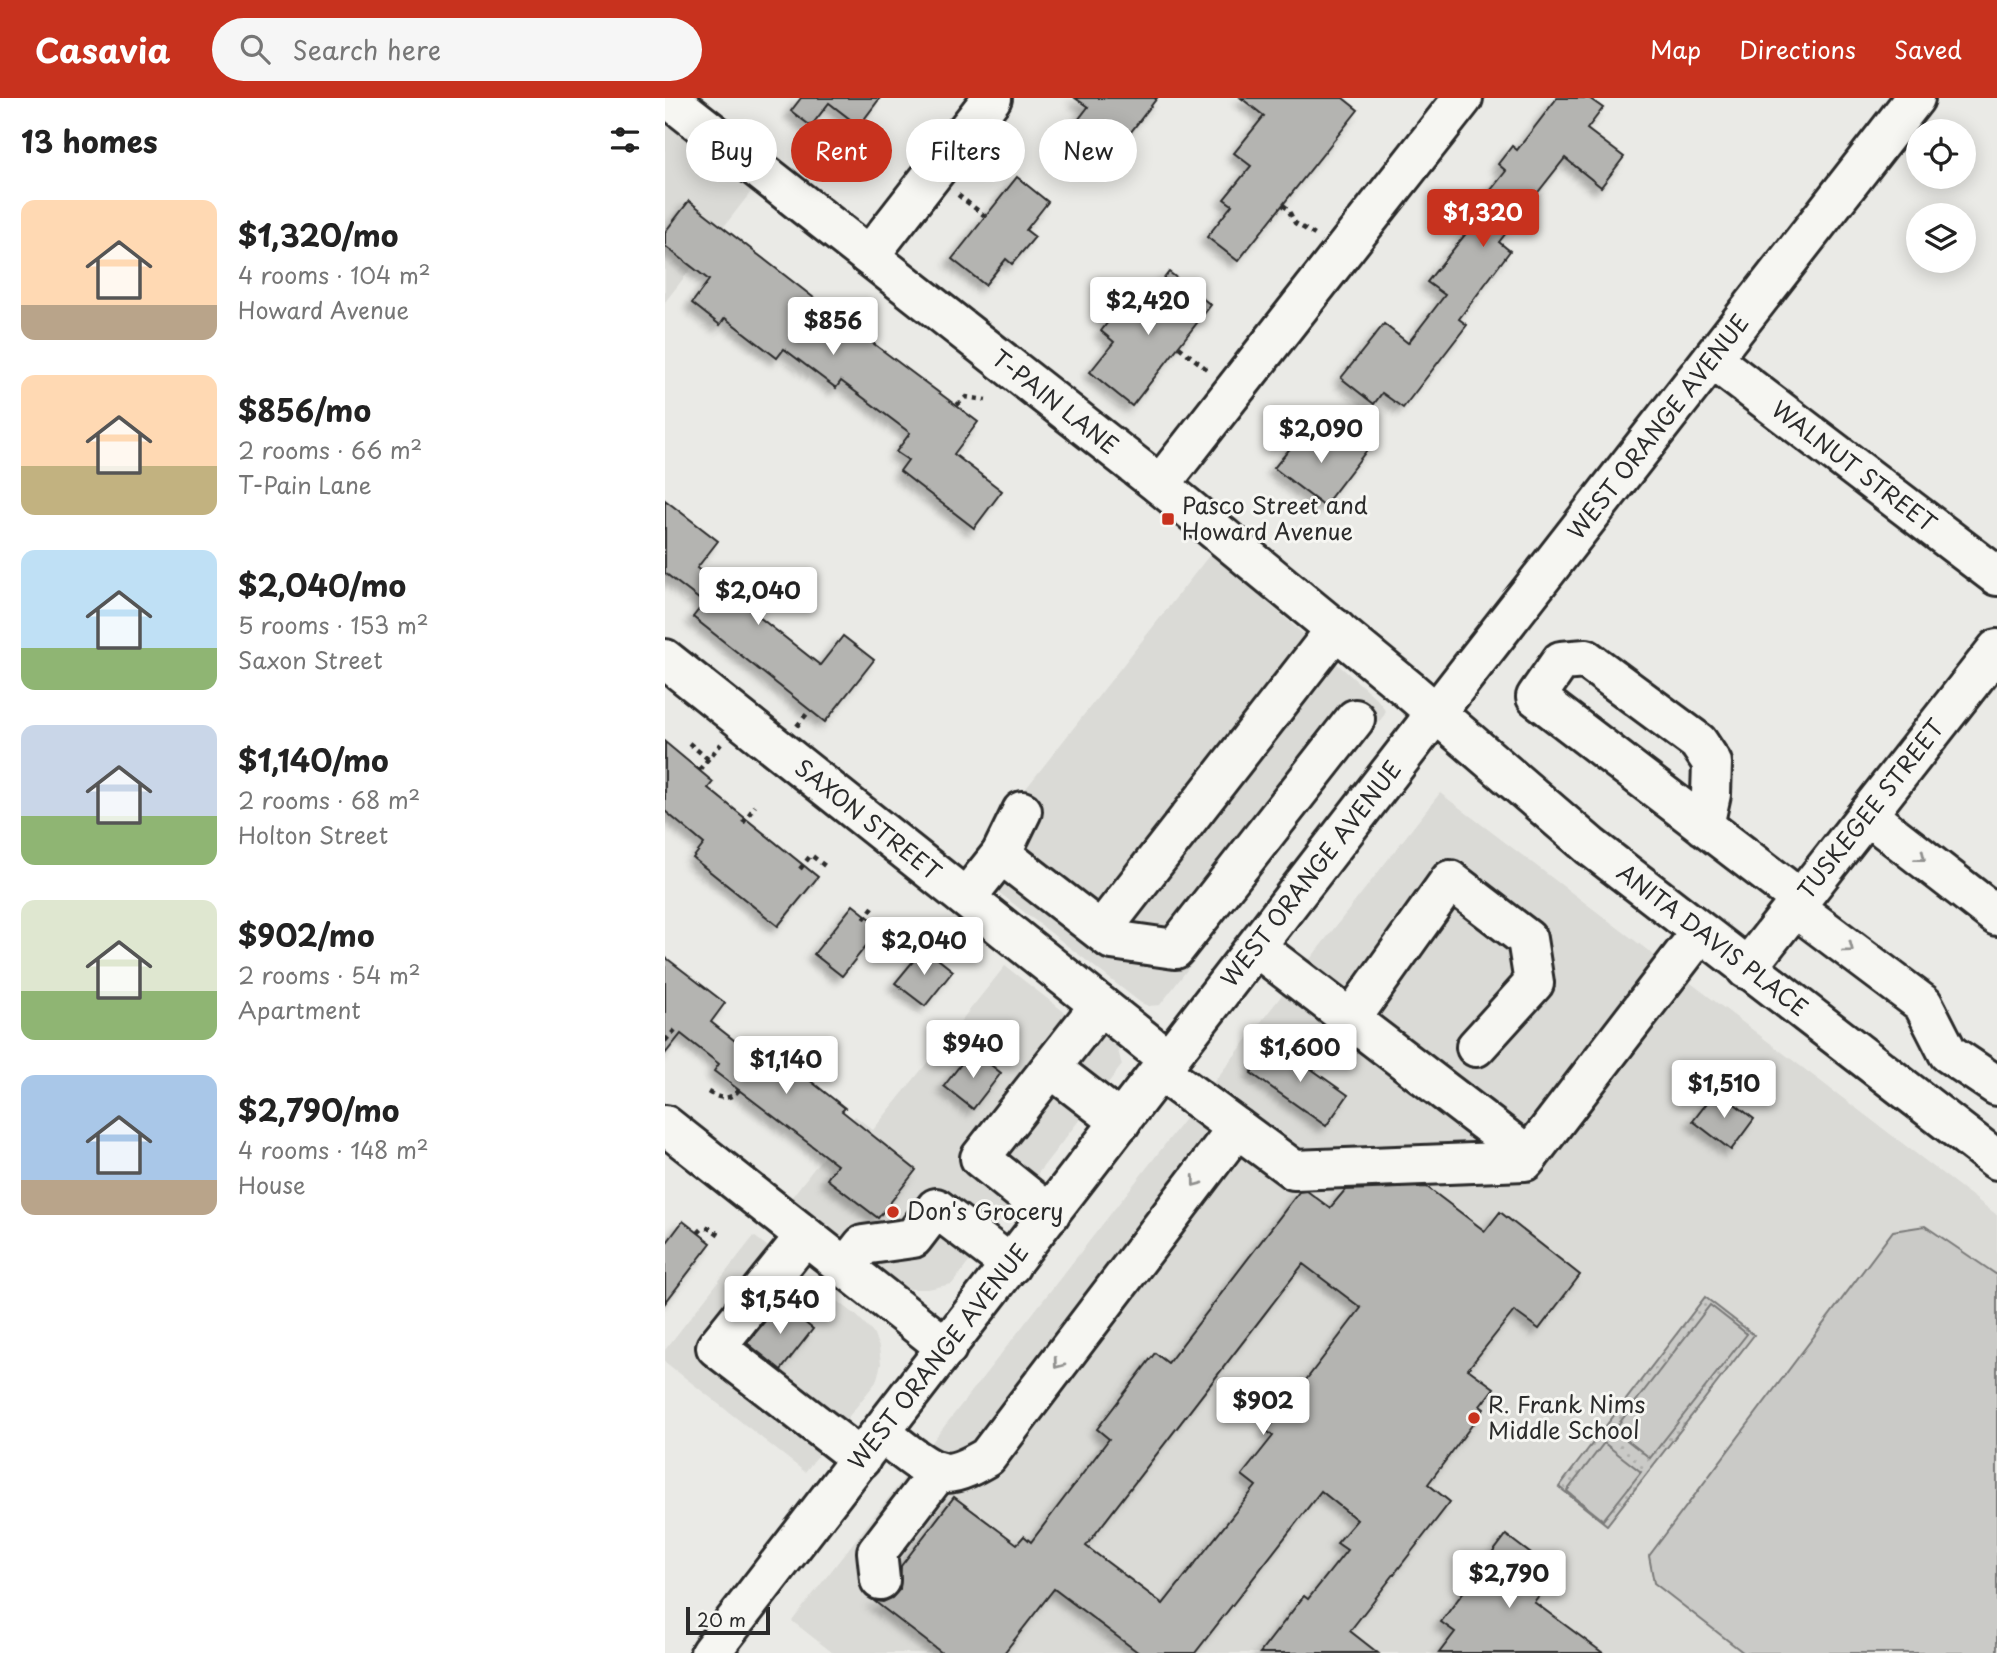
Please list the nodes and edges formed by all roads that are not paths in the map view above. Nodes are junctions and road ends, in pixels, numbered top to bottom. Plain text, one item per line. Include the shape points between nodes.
1 (668, 98) edge
2 (992, 98) edge
3 (1462, 98) edge
4 (1915, 98) edge
5 (869, 256) junction
6 (1711, 359) junction
7 (1160, 485) junction
8 (1997, 576) edge
9 (1336, 629) junction
10 (1997, 649) edge
11 (665, 659) edge
12 (1435, 714) junction
13 (1355, 719) dead end
14 (1022, 811) dead end
15 (1867, 815) junction
16 (1704, 826) junction
17 (1001, 853) junction
18 (966, 898) junction
19 (1797, 903) junction
20 (1997, 916) edge
21 (1700, 933) junction
22 (1106, 935) junction
23 (1256, 947) junction
24 (1746, 969) junction
25 (1089, 995) junction
26 (1351, 1019) junction
27 (1476, 1047) dead end
28 (1165, 1065) junction
29 (1051, 1068) junction
30 (1997, 1086) edge
31 (1121, 1122) junction
32 (665, 1125) edge
33 (1237, 1128) junction
34 (1529, 1156) junction
35 (1997, 1160) edge
36 (1050, 1214) junction
37 (805, 1236) junction
38 (1011, 1265) junction
39 (845, 1268) junction
40 (947, 1348) junction
41 (871, 1446) junction
42 (939, 1471) junction
43 (880, 1580) dead end
44 (710, 1653) edge

1 - 5 street, T-PAIN LANE
2 - 5 street
3 - 7 street
4 - 6 street, WEST ORANGE AVENUE
5 - 7 street, T-PAIN LANE
6 - 8 street, WALNUT STREET
6 - 12 street, WEST ORANGE AVENUE
7 - 9 street, T-PAIN LANE
9 - 12 street, T-PAIN LANE
9 - 22 street
10 - 15 street, TUSKEGEE STREET
11 - 18 street, SAXON STREET
12 - 21 street, ANITA DAVIS PLACE
12 - 23 street, WEST ORANGE AVENUE
13 - 22 street via 1175,949
14 - 17 street
15 - 19 street, TUSKEGEE STREET
15 -> 20 street
16 - 16 street via 1712,763 1698,742 1586,660 1561,661 1536,697
16 - 19 street
17 - 18 street
17 - 22 street
18 - 25 street, SAXON STREET
19 - 24 street, TUSKEGEE STREET
19 -> 30 street via 1923,1004 1948,1053
21 - 24 street, ANITA DAVIS PLACE
21 - 34 street
22 - 25 street
23 - 26 street
23 - 28 street, WEST ORANGE AVENUE
24 - 35 street, ANITA DAVIS PLACE
25 - 28 street, SAXON STREET
25 - 29 street
26 - 27 street via 1450,880 1527,939 1534,983
26 - 34 street
28 - 31 street, WEST ORANGE AVENUE
28 - 33 street, SAXON STREET
29 - 31 street
29 - 36 street via 980,1158
31 - 36 street, WEST ORANGE AVENUE
32 - 37 street
33 - 34 street, SAXON STREET via 1294,1170 1525,1161
33 -> 42 street via 987,1457 947,1473
36 - 38 street, WEST ORANGE AVENUE
37 - 39 street
37 - 41 street via 716,1348
38 - 39 street via 936,1208 913,1238 863,1245
38 - 40 street, WEST ORANGE AVENUE
39 - 40 street
40 - 41 street, WEST ORANGE AVENUE
41 - 42 street
41 - 44 street, WEST ORANGE AVENUE
42 - 43 street via 877,1552

